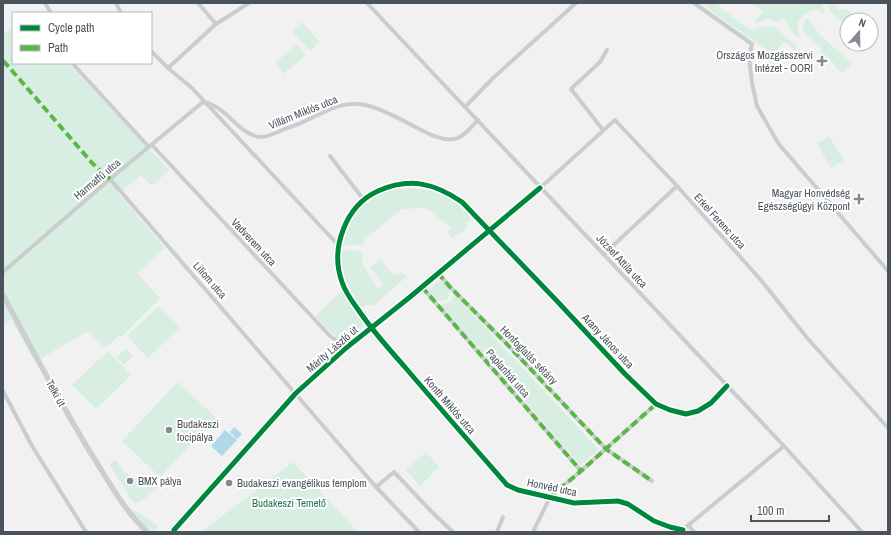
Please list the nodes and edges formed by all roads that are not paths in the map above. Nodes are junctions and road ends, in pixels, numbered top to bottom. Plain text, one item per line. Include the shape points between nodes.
1 (45, 3) edge
2 (116, 3) edge
3 (198, 3) edge
4 (249, 3) edge
5 (367, 3) edge
6 (576, 3) edge
7 (694, 3) edge
8 (50, 12) edge
9 (120, 12) edge
10 (216, 24) junction
11 (607, 50) dead end
12 (152, 52) edge
13 (73, 64) edge
14 (168, 68) junction
15 (204, 102) junction
16 (465, 107) junction
17 (478, 120) junction
18 (603, 130) junction
19 (150, 146) junction
20 (330, 156) dead end
21 (110, 179) junction
22 (676, 186) junction
23 (540, 188) junction
24 (364, 200) junction
25 (490, 231) junction
26 (338, 246) junction
27 (604, 254) junction
28 (888, 271) edge
29 (3, 272) edge
30 (438, 273) junction
31 (422, 287) junction
32 (3, 294) edge
33 (371, 328) junction
34 (346, 348) junction
35 (728, 386) junction
36 (3, 391) edge
37 (296, 393) junction
38 (656, 404) junction
39 (888, 428) edge
40 (784, 446) junction
41 (606, 449) junction
42 (581, 471) junction
43 (652, 481) dead end
44 (376, 487) junction
45 (518, 490) joint
46 (550, 497) junction
47 (503, 517) dead end
48 (135, 520) junction
49 (689, 526) junction
50 (670, 527) junction
51 (174, 531) edge
52 (681, 531) edge
53 (86, 532) edge
54 (141, 532) edge
55 (147, 532) edge
56 (170, 532) edge
57 (418, 532) edge
58 (453, 532) edge
59 (497, 532) edge
60 (533, 532) edge
61 (673, 532) edge
62 (694, 532) edge
63 (862, 532) edge

1 - 8 street
2 - 9 street
3 - 10 street
4 - 10 street
5 - 16 street, József Attila utca
6 - 16 street
7 - 28 street via 752,44 749,57 757,106 778,143
10 - 14 street
11 - 18 street via 600,62 571,89
12 - 14 street
13 - 19 street, Vadverem utca
14 - 15 street
15 - 17 street, Villám Miklós utca via 210,102 248,132 262,137 341,105 356,104 378,110 446,139 460,137
15 - 19 street, Harmatfű utca
15 - 26 street
16 - 17 street, József Attila utca
17 - 23 street, József Attila utca
18 - 22 street, Erkel Ferenc utca via 615,120
18 - 23 street, Márity László út
19 - 21 street, Harmatfű utca
19 - 34 street, Vadverem utca via 330,336
20 - 24 street
21 - 29 street, Harmatfű utca
21 - 37 street, Liliom utca
22 - 27 street
22 - 39 street, Erkel Ferenc utca
23 - 25 street, Márity László út
23 - 27 street, József Attila utca
24 - 25 street, Arany János utca via 373,193 395,184 413,182 436,187 462,202
24 - 26 street, Arany János utca via 352,214
25 - 30 street, Márity László út
25 - 38 street, Arany János utca
26 - 33 street, Konth Miklós utca via 342,282 349,297
27 - 35 street, József Attila utca
30 - 31 street, Márity László út
30 - 41 street, Honfoglalás sétány
31 - 33 street, Márity László út
31 - 42 street, Paplanhát utca
32 - 48 main road, Telki út via 54,389 113,490
33 - 34 street, Márity László út
33 - 45 street, Konth Miklós utca via 507,485
34 - 37 street, Márity László út
35 - 38 street, Arany János utca via 711,403 698,411 686,414
35 - 40 street, József Attila utca
36 - 53 street via 32,446
37 - 44 street, Liliom utca
37 - 51 street, Márity László út
38 - 41 street
40 - 49 street
40 - 63 street, József Attila utca
41 - 42 street
41 - 43 street, Honfoglalás sétány
42 - 46 street
44 - 57 street, Liliom utca
44 - 58 street via 394,472
45 - 46 street, Honvéd utca
46 - 50 street, Honvéd utca via 574,503 618,501
46 - 60 street
47 - 59 street
48 - 54 main road
48 - 55 main road
49 - 52 street
49 - 62 street
50 - 52 street, Honvéd utca
50 - 61 street
51 - 56 street, Márity László út

